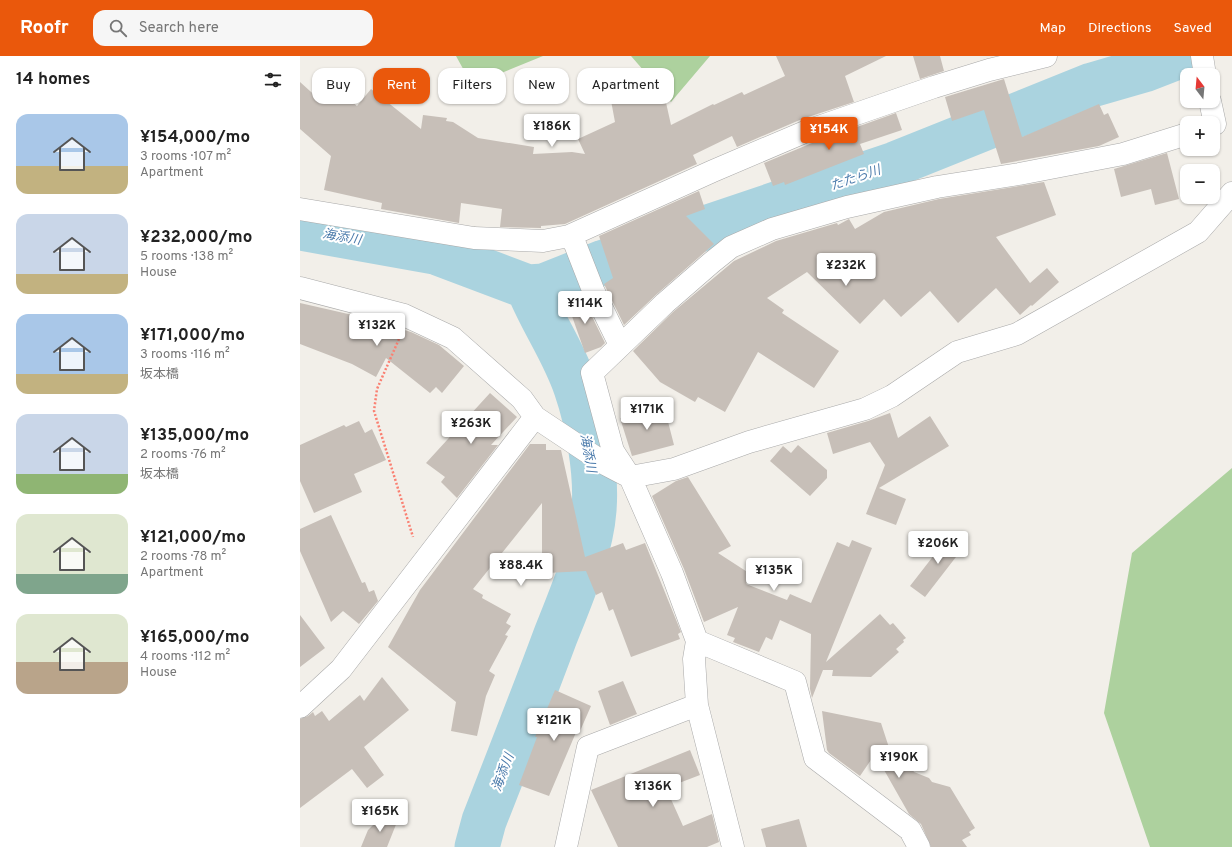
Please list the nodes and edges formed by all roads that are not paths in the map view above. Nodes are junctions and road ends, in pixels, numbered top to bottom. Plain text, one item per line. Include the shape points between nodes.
1 (1046, 56) edge
2 (1180, 136) edge
3 (1232, 193) edge
4 (300, 209) edge
5 (572, 240) junction
6 (300, 288) edge
7 (620, 345) junction
8 (535, 416) junction
9 (630, 477) junction
10 (698, 641) junction
11 (697, 704) junction
12 (300, 707) edge
13 (566, 847) edge
14 (733, 847) edge
15 (919, 847) edge

1 - 5 street via 934,87 807,131 713,171
2 - 7 street via 1123,154 937,187 847,207 772,229 731,247
3 - 9 street via 1198,232 1017,334 956,352 892,396 865,409 749,442 674,469
4 - 5 street via 474,238
5 - 7 street
6 - 8 street via 409,317 453,338 522,399
7 - 9 street via 592,373 613,451
8 - 9 street via 607,465
8 - 12 street via 341,669
9 - 10 street via 672,573
10 - 11 street via 694,659
10 - 15 street via 795,682 815,758 910,830
11 - 13 street via 588,748
11 - 14 street

